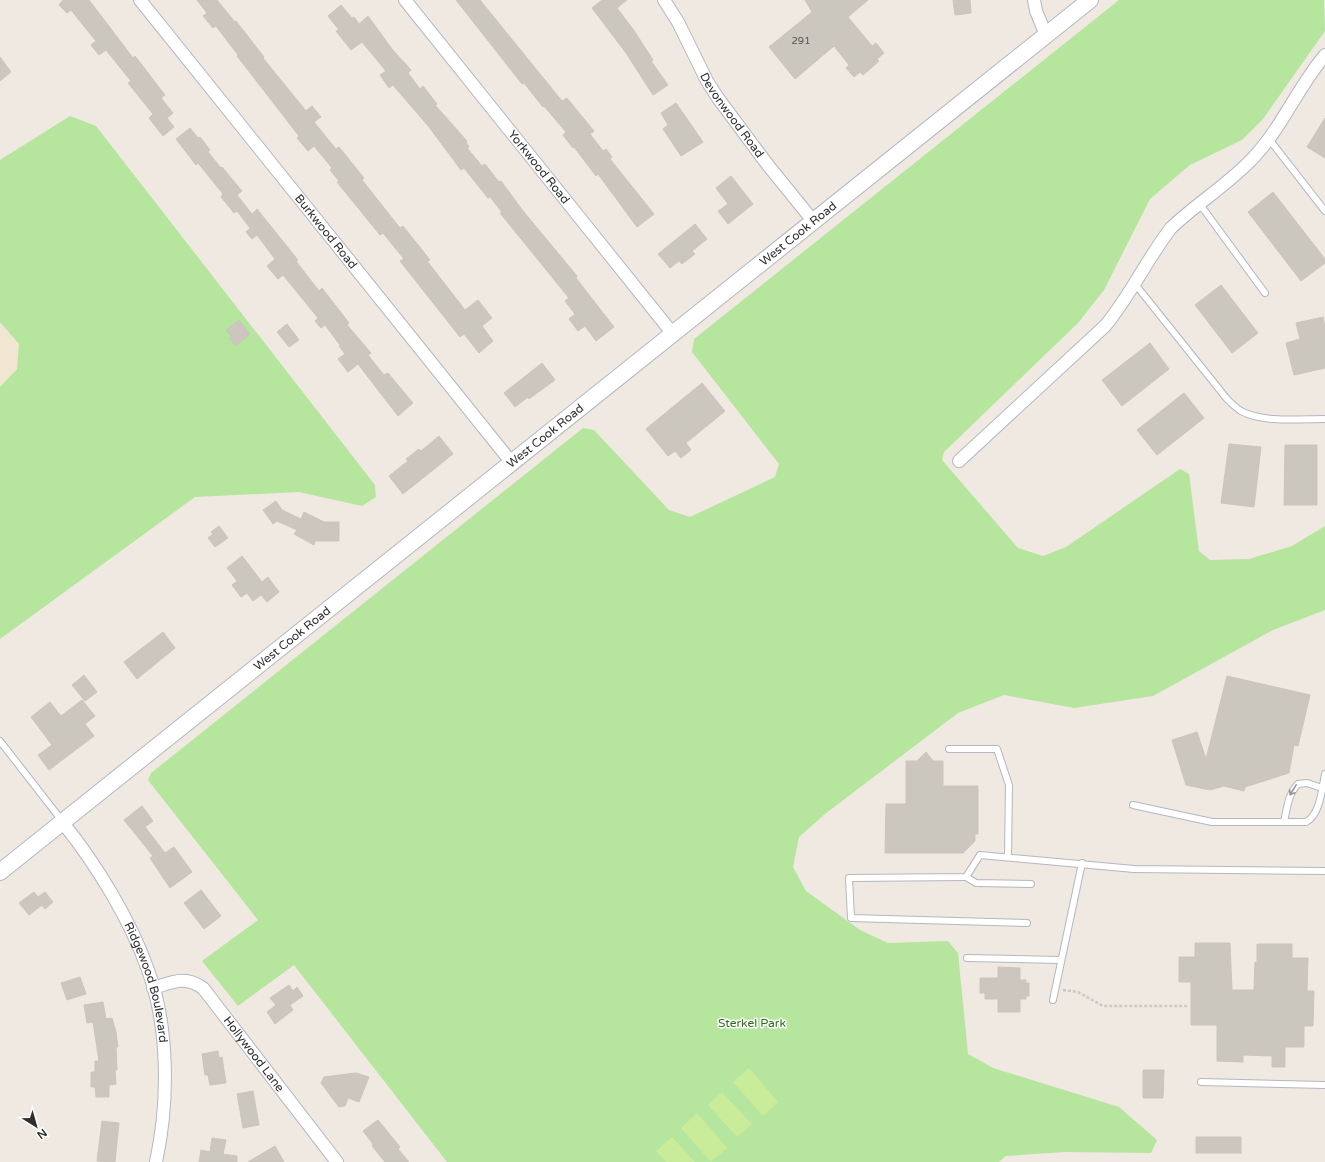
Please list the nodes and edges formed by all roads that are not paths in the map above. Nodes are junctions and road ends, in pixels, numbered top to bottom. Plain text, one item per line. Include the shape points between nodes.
1 (140, 0) edge
2 (405, 0) edge
3 (664, 0) edge
4 (1034, 0) edge
5 (1090, 0) edge
6 (1046, 35) junction
7 (1325, 55) edge
8 (1269, 139) junction
9 (1199, 203) junction
10 (1325, 211) edge
11 (814, 222) junction
12 (1135, 284) junction
13 (1265, 293) dead end
14 (673, 334) junction
15 (1325, 419) edge
16 (959, 461) dead end
17 (512, 463) junction
18 (0, 741) edge
19 (949, 749) dead end
20 (1325, 774) edge
21 (1323, 789) edge
22 (1133, 805) dead end
23 (63, 822) junction
24 (1284, 822) junction
25 (1008, 857) junction
26 (1082, 863) junction
27 (1325, 871) edge
28 (0, 872) edge
29 (966, 877) junction
30 (1032, 884) dead end
31 (1027, 923) dead end
32 (967, 958) dead end
33 (1061, 960) junction
34 (153, 988) junction
35 (1053, 1000) dead end
36 (1201, 1082) dead end
37 (1325, 1085) edge
38 (156, 1162) edge
39 (337, 1162) edge

1 - 17 street, Burkwood Road
2 - 14 street, Yorkwood Road
3 - 11 street, Devonwood Road via 718,98
4 - 6 street
5 - 6 main road, West Cook Road
6 - 11 main road, West Cook Road
7 - 8 street via 1303,84
8 - 9 street via 1246,165
8 - 10 lane
9 - 12 street via 1171,228
9 - 13 lane
11 - 14 main road, West Cook Road
12 - 15 lane via 1227,399 1241,411 1270,418
12 - 16 street via 1118,311 1101,330
14 - 17 main road, West Cook Road
17 - 23 main road, West Cook Road
18 - 23 lane
19 - 25 lane via 997,749 1009,785
20 - 21 lane
21 - 24 lane via 1311,819 1306,822
21 -> 24 lane via 1307,783 1298,784 1292,790
22 - 24 lane via 1212,822
23 - 28 main road, West Cook Road
23 - 34 street, Ridgewood Boulevard via 112,896 141,952
25 - 26 lane
25 - 29 lane via 980,855
26 - 27 lane via 1156,870
26 - 33 lane
29 - 30 lane via 976,884
29 - 31 lane via 849,878 851,918
32 - 33 lane
33 - 35 lane
34 - 38 street, Ridgewood Boulevard via 164,1055 165,1079 163,1127
34 - 39 street, Hollywood Lane via 184,979 194,981 203,988
36 - 37 lane

